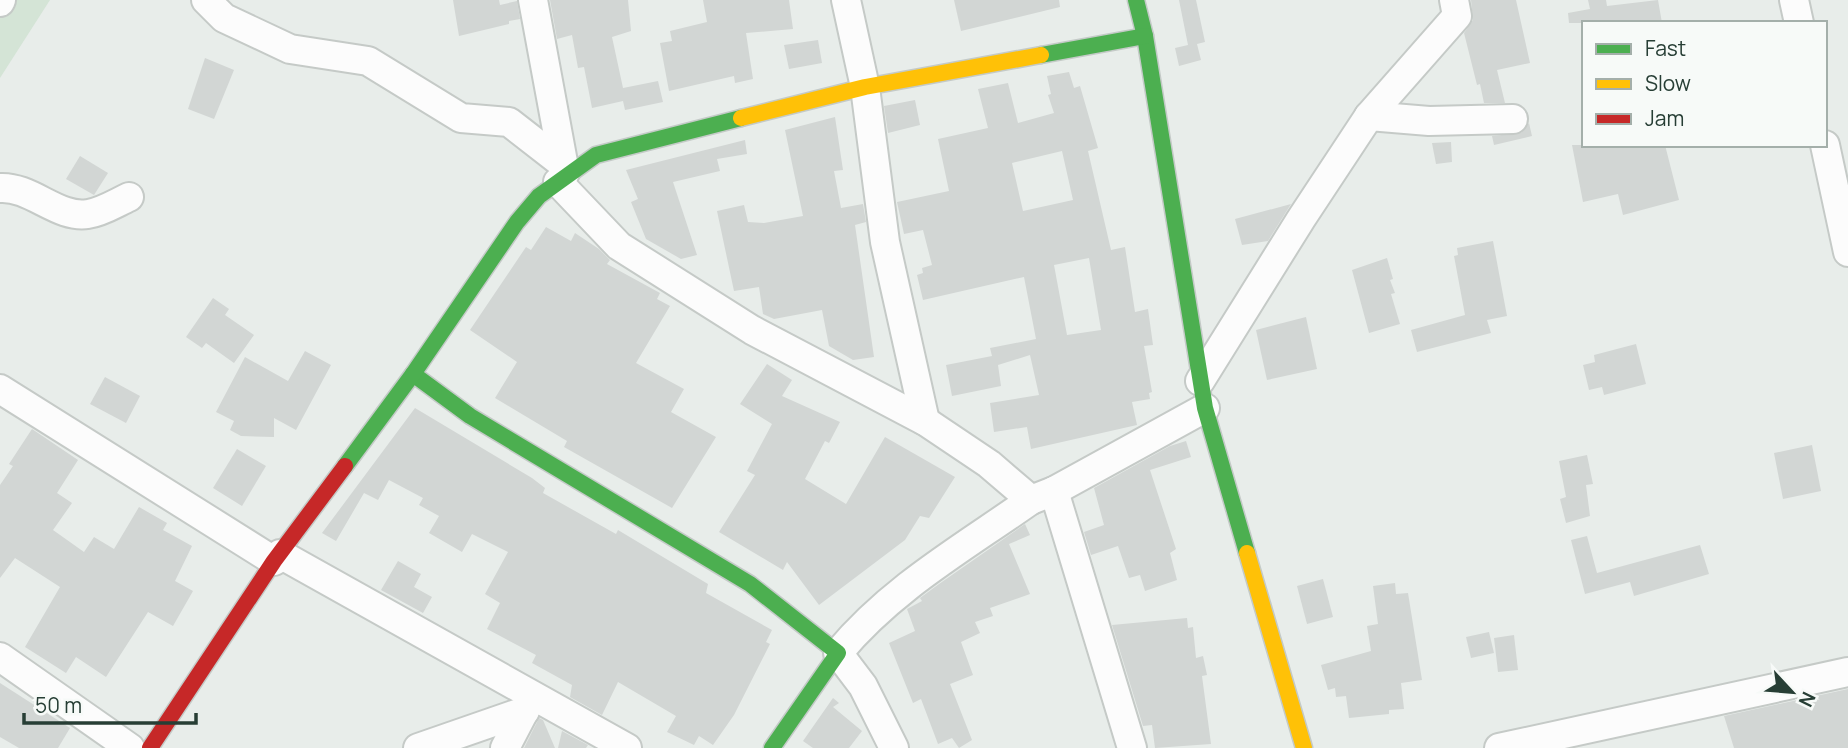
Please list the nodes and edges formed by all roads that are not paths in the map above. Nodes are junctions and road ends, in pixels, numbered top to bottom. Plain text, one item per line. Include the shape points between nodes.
1 (206, 0) edge
2 (533, 0) edge
3 (846, 0) edge
4 (1136, 0) edge
5 (1454, 0) edge
6 (1794, 0) edge
7 (1799, 21) edge
8 (1145, 36) junction
9 (865, 87) junction
10 (1369, 116) junction
11 (1513, 119) dead end
12 (1825, 147) edge
13 (562, 174) junction
14 (0, 188) edge
15 (129, 197) dead end
16 (1848, 252) edge
17 (413, 374) junction
18 (0, 389) edge
19 (1203, 395) junction
20 (925, 421) junction
21 (1042, 496) junction
22 (277, 557) junction
23 (838, 653) junction
24 (0, 657) edge
25 (1848, 672) edge
26 (528, 704) junction
27 (1555, 743) edge
28 (130, 748) edge
29 (150, 748) edge
30 (418, 748) edge
31 (505, 748) edge
32 (627, 748) edge
33 (772, 748) edge
34 (894, 748) edge
35 (1132, 748) edge
36 (1304, 748) edge
37 (1499, 748) edge

1 - 13 street via 225,18 290,48 369,61 461,118 509,122
2 - 13 street
3 - 9 street
4 - 8 street
5 - 10 street via 1457,16
6 - 7 street
8 - 9 street
8 - 19 street
9 - 13 street via 596,155
9 - 20 street via 885,242
10 - 11 street via 1429,121
10 - 19 street
12 - 16 street
13 - 17 street via 517,222
13 - 20 street via 620,247 751,330
14 - 15 street via 79,214
17 - 22 street
17 - 23 street via 470,416 750,584
18 - 22 street
19 - 21 street
19 - 36 street
20 - 21 street
21 - 23 street via 884,603
21 - 35 street
22 - 26 street
22 - 29 street
23 - 33 street
23 - 34 street via 863,686
24 - 28 street
25 - 27 street
26 - 30 street
26 - 31 street
26 - 32 street via 570,715
27 - 37 street

